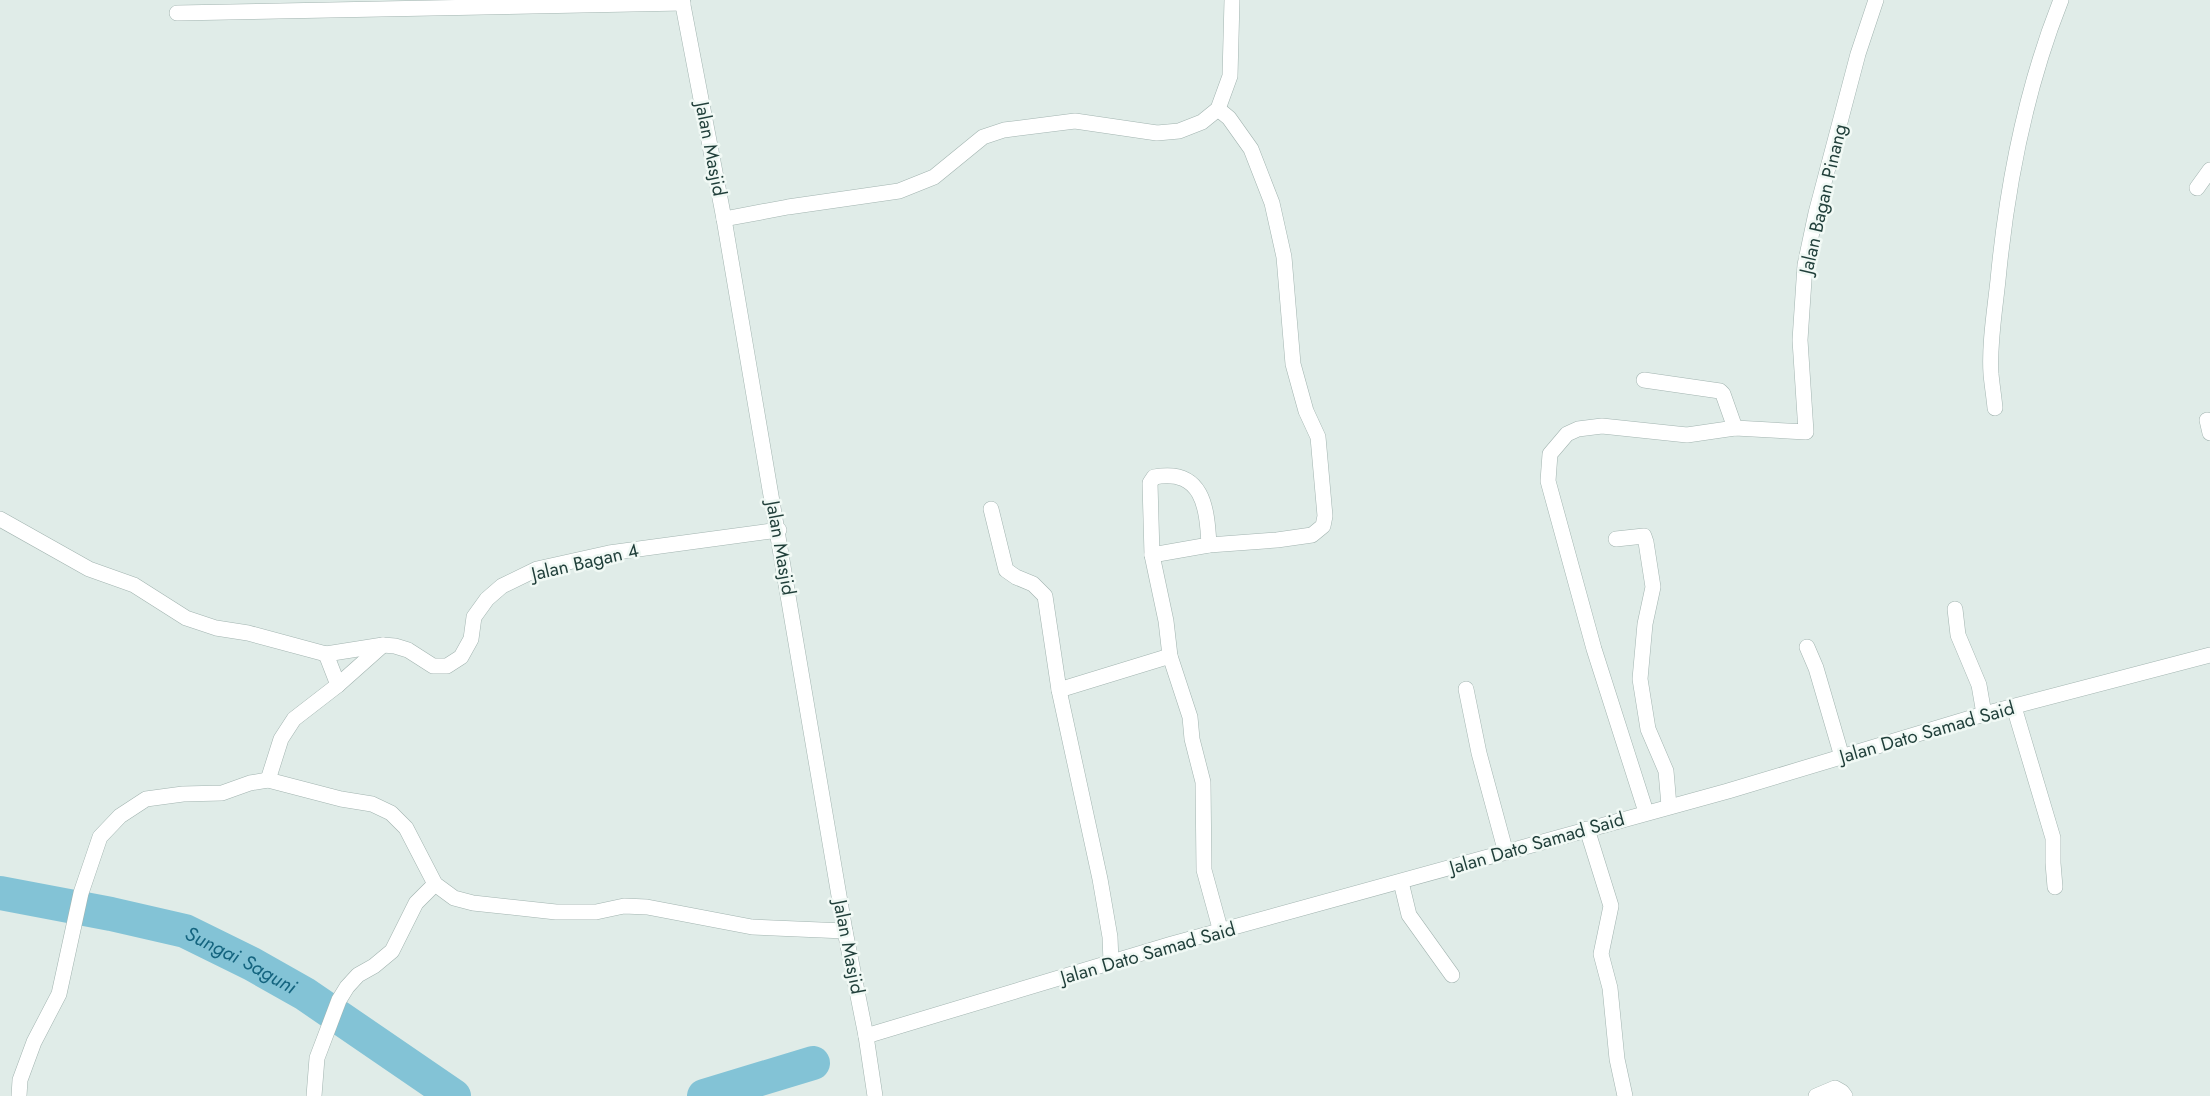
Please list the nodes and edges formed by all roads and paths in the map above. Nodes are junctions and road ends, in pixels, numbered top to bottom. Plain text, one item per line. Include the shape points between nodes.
1 (1232, 0) edge
2 (1876, 0) edge
3 (2061, 0) edge
4 (683, 1) edge
5 (177, 13) dead end
6 (1218, 108) junction
7 (2210, 170) edge
8 (2197, 188) dead end
9 (724, 219) junction
10 (1644, 380) dead end
11 (1995, 408) dead end
12 (1735, 428) junction
13 (991, 509) dead end
14 (0, 519) edge
15 (779, 530) junction
16 (1616, 539) dead end
17 (1209, 545) junction
18 (1152, 555) junction
19 (1955, 609) dead end
20 (383, 645) junction
21 (1807, 646) dead end
22 (326, 654) junction
23 (2210, 655) edge
24 (1170, 656) junction
25 (338, 685) junction
26 (1466, 689) dead end
27 (1059, 690) junction
28 (2014, 706) junction
29 (1984, 714) junction
30 (1842, 757) junction
31 (268, 780) junction
32 (1669, 806) junction
33 (1646, 812) junction
34 (1587, 829) junction
35 (1506, 853) junction
36 (1401, 882) junction
37 (435, 884) junction
38 (2055, 887) dead end
39 (845, 931) junction
40 (1221, 932) junction
41 (1111, 962) junction
42 (1452, 975) dead end
43 (866, 1036) junction
44 (19, 1096) edge
45 (314, 1096) edge
46 (875, 1096) edge
47 (1625, 1096) edge
48 (1816, 1096) edge
49 (1845, 1096) edge

1 - 6 street via 1230,76
2 - 12 street, Jalan Bagan Pinang via 1858,54 1805,265 1800,340 1806,432
3 - 11 street via 2027,110 2011,184 1995,311 1991,372
4 - 5 street
4 - 9 street, Jalan Masjid
6 - 9 street via 1202,122 1157,133 1075,121 1004,130 984,137 934,177 899,191
6 - 17 street via 1251,149 1272,203 1284,257 1293,364 1306,411 1318,437 1325,516 1322,526 1312,535
7 - 8 street
9 - 15 street, Jalan Masjid
10 - 12 street via 1720,391
12 - 33 street via 1686,435 1602,426 1578,429 1566,434 1550,454 1548,481 1594,649
13 - 27 street via 1006,570 1033,584 1046,596
14 - 22 street via 89,569 134,585 186,618
15 - 20 street, Jalan Bagan 4 via 609,553 537,569 502,586 487,599 474,617 471,639 461,657 447,666 433,666 408,650
15 - 39 street, Jalan Masjid
16 - 32 street via 1644,536 1646,542 1653,587 1644,624 1640,679 1648,729 1666,771
17 - 18 street
17 - 18 street via 1203,500 1184,477 1165,475 1154,477 1150,483
18 - 24 street
19 - 29 street via 1958,635 1979,685
20 - 22 street
20 - 25 street
21 - 30 street
22 - 25 street
23 - 28 street, Jalan Dato Samad Said
24 - 27 street
24 - 40 street via 1190,716 1203,782 1204,870
25 - 31 street via 294,719 281,739
26 - 35 street via 1479,753
27 - 41 street via 1100,879
28 - 29 street, Jalan Dato Samad Said
28 - 38 street via 2053,838
29 - 30 street, Jalan Dato Samad Said
30 - 32 street, Jalan Dato Samad Said
31 - 37 street via 372,804 391,813 406,828
31 - 44 street via 250,782 222,793 146,799 120,816 100,837 81,893 59,994 34,1042 20,1080
32 - 33 street, Jalan Dato Samad Said
33 - 34 street, Jalan Dato Samad Said
34 - 35 street, Jalan Dato Samad Said
34 - 47 street via 1611,906 1601,954 1610,988 1617,1059
35 - 36 street, Jalan Dato Samad Said
36 - 40 street, Jalan Dato Samad Said
36 - 42 street via 1408,910
37 - 39 street via 454,898 494,907 596,912 624,906 648,907 752,927
37 - 45 street via 416,903 392,951 358,975 339,1000 317,1058
39 - 43 street, Jalan Masjid
40 - 41 street, Jalan Dato Samad Said
41 - 43 street, Jalan Dato Samad Said
43 - 46 street, Jalan Masjid
48 - 49 street via 1835,1088

